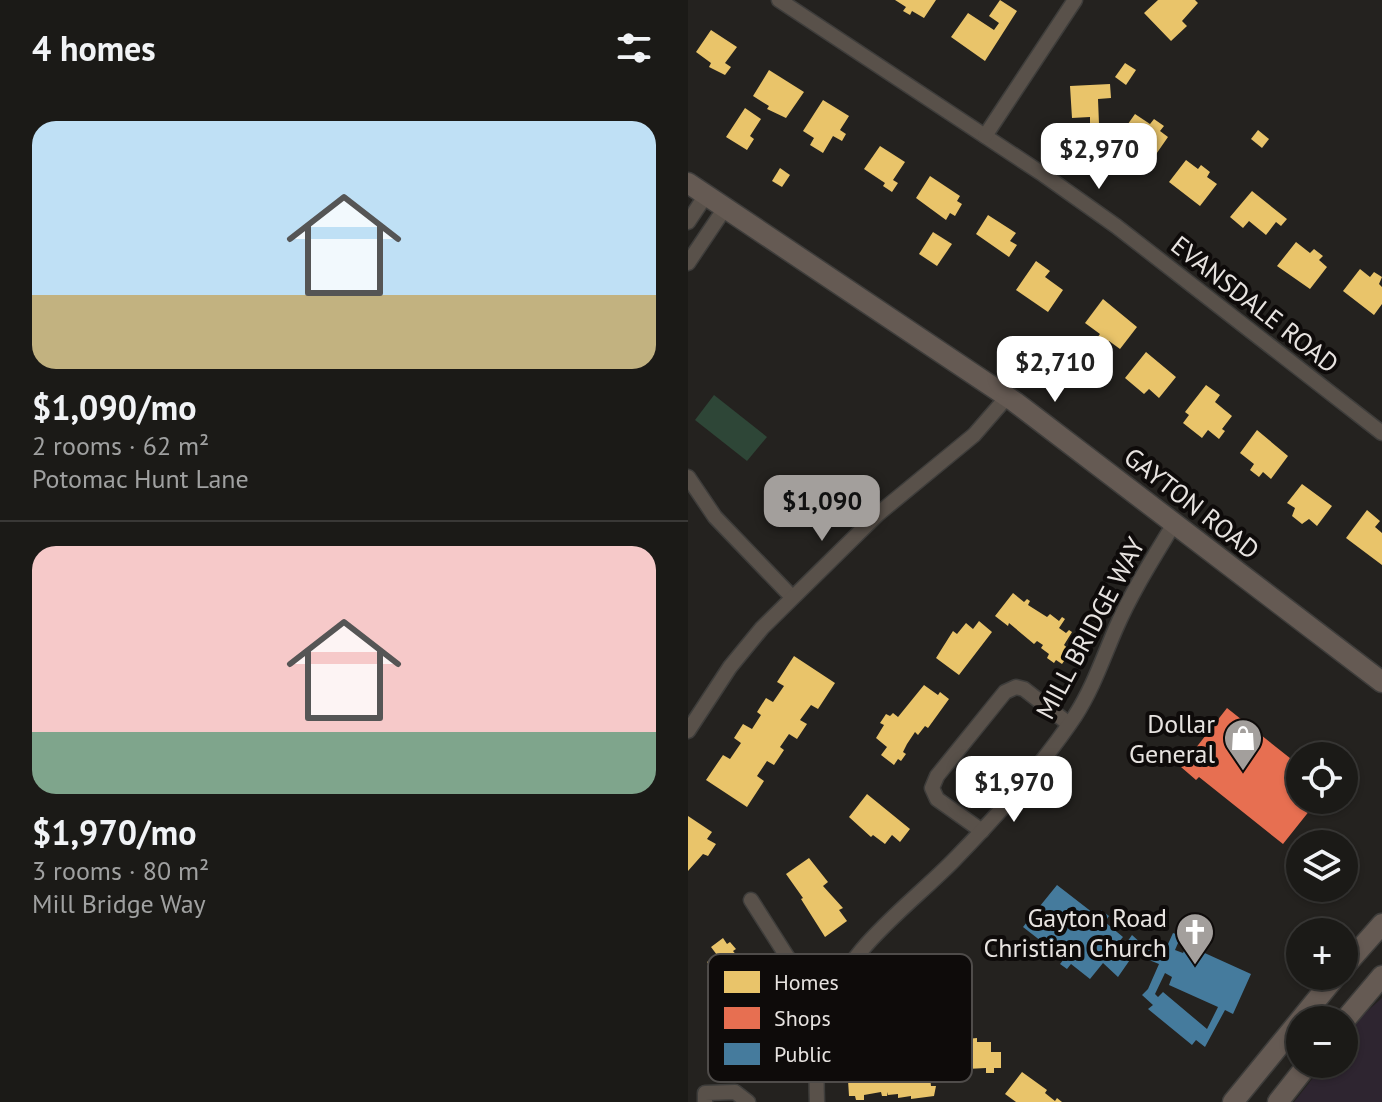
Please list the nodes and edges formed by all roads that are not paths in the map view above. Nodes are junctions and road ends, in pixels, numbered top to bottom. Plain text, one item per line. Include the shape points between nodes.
1 (779, 0) edge
2 (1075, 0) edge
3 (985, 136) junction
4 (688, 183) edge
5 (706, 195) junction
6 (725, 208) junction
7 (688, 222) edge
8 (688, 263) edge
9 (1007, 397) junction
10 (1382, 433) edge
11 (688, 477) edge
12 (1175, 522) junction
13 (792, 597) junction
14 (1382, 682) edge
15 (1069, 724) junction
16 (688, 731) edge
17 (982, 831) junction
18 (751, 900) dead end
19 (1382, 924) edge
20 (1358, 951) edge
21 (785, 954) edge
22 (859, 954) edge
23 (1382, 976) edge
24 (1325, 990) edge
25 (1357, 1006) edge
26 (1297, 1078) edge
27 (818, 1082) edge
28 (705, 1102) edge
29 (748, 1102) edge
30 (817, 1102) edge
31 (1233, 1102) edge
32 (1278, 1102) edge

1 - 3 street, EVANSDALE ROAD
2 - 3 street
3 - 10 street, EVANSDALE ROAD via 1116,226
4 - 5 street, GAYTON ROAD
5 - 6 street, GAYTON ROAD
5 - 7 street
6 - 8 street
6 - 9 street, GAYTON ROAD
9 - 12 street, GAYTON ROAD
9 - 13 street via 974,435 878,514
11 - 13 street via 715,517
12 - 14 street, GAYTON ROAD
12 - 15 street, MILL BRIDGE WAY via 1131,597
13 - 16 street via 730,667
15 - 17 street, MILL BRIDGE WAY
15 - 17 street via 1024,689 1005,692 995,704 932,788 937,799
17 - 22 street, MILL BRIDGE WAY
18 - 21 street
19 - 20 street
23 - 25 street
24 - 31 street
26 - 32 street
27 - 30 street, MILL BRIDGE WAY
28 - 29 street via 705,1093 735,1092

